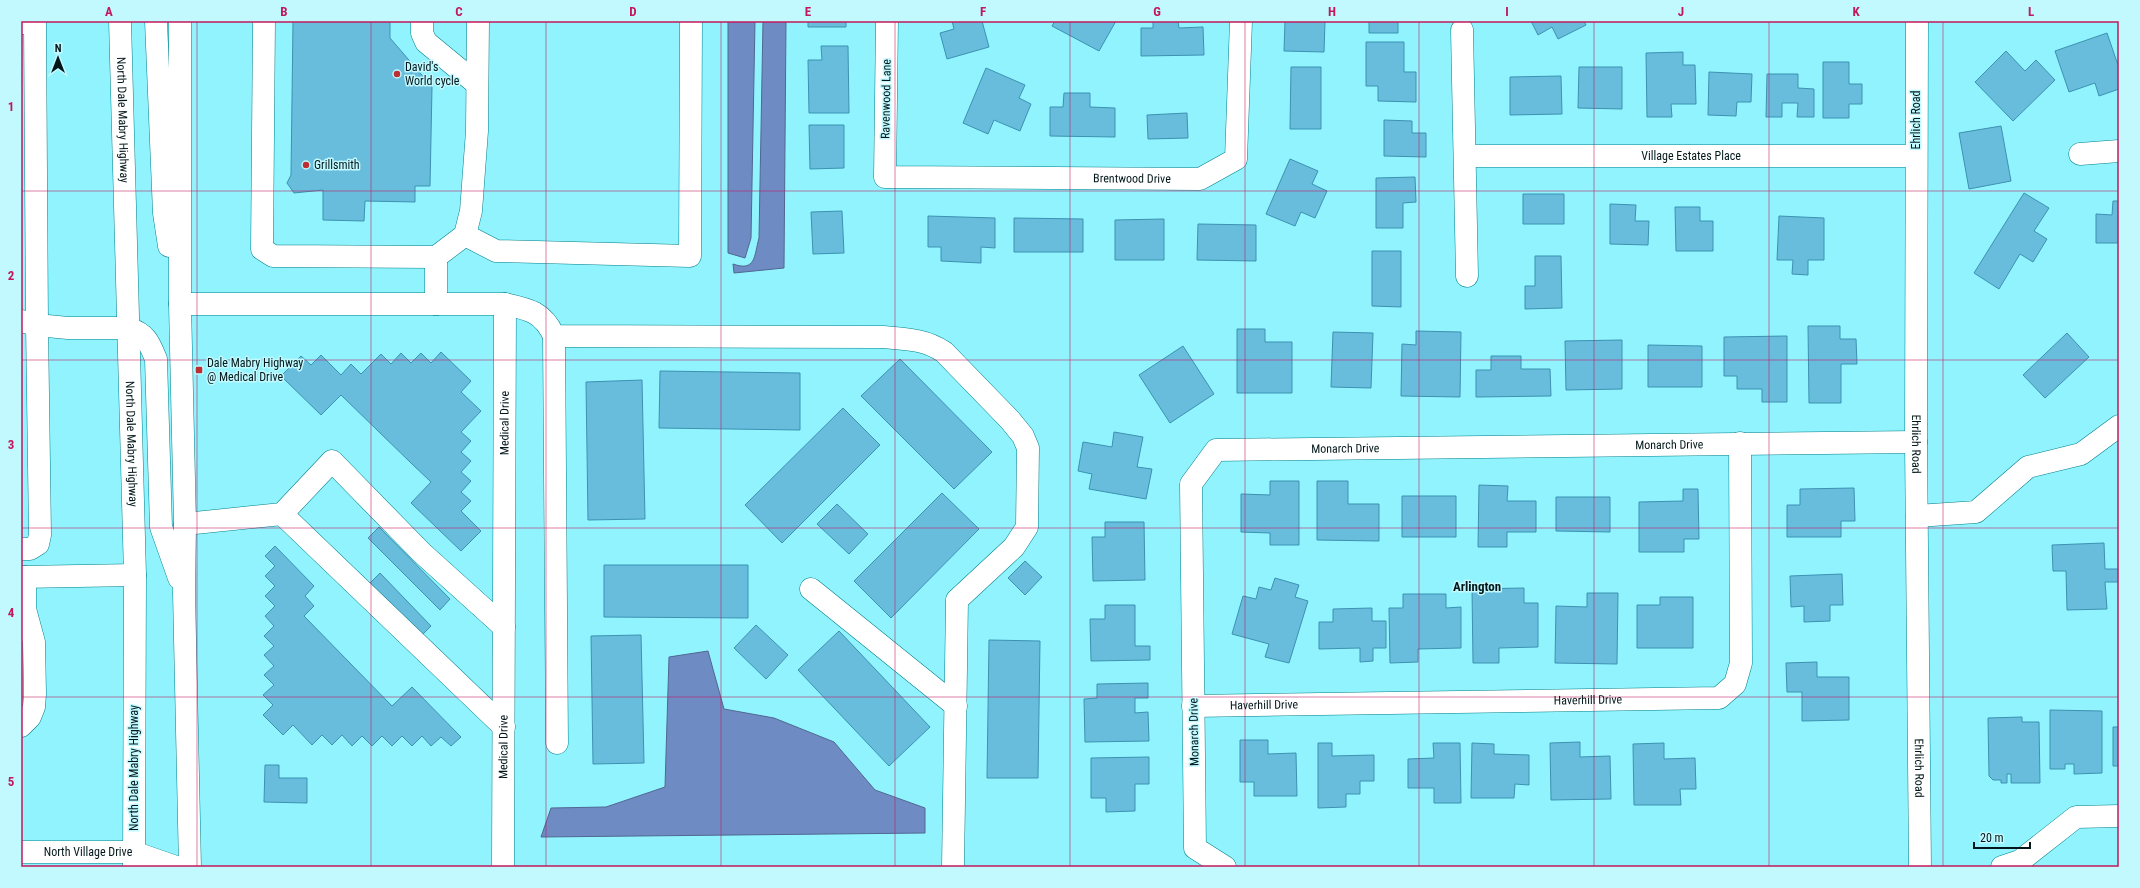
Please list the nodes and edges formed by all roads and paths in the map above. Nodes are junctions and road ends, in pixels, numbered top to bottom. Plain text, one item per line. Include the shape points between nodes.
1 (156, 21) edge
2 (180, 21) edge
3 (264, 21) edge
4 (422, 21) edge
5 (478, 21) edge
6 (691, 21) edge
7 (887, 21) edge
8 (1241, 21) edge
9 (1917, 21) edge
10 (21, 23) edge
11 (119, 24) edge
12 (1462, 30) dead end
13 (477, 84) junction
14 (28, 130) edge
15 (2119, 151) edge
16 (2080, 154) dead end
17 (1466, 156) junction
18 (1916, 156) junction
19 (884, 177) joint
20 (465, 235) junction
21 (436, 257) junction
22 (1467, 276) dead end
23 (29, 285) edge
24 (180, 304) junction
25 (436, 304) junction
26 (505, 304) junction
27 (29, 323) edge
28 (128, 328) junction
29 (554, 336) junction
30 (2119, 426) edge
31 (1916, 442) junction
32 (1740, 443) junction
33 (282, 514) junction
34 (1917, 516) junction
35 (185, 524) junction
36 (21, 549) edge
37 (135, 575) junction
38 (23, 577) edge
39 (811, 590) dead end
40 (184, 593) junction
41 (23, 610) edge
42 (504, 627) junction
43 (956, 706) junction
44 (1193, 706) junction
45 (21, 726) edge
46 (504, 727) junction
47 (557, 743) dead end
48 (2119, 816) edge
49 (21, 852) edge
50 (134, 860) edge
51 (176, 867) edge
52 (190, 867) edge
53 (503, 867) edge
54 (953, 867) edge
55 (1225, 867) edge
56 (1920, 867) edge
57 (2002, 867) edge

1 - 24 street via 164,213
2 - 24 street
3 - 21 street via 262,249 273,256
4 - 13 street via 422,33 426,42
5 - 13 street
6 - 20 street via 690,256 496,251
7 - 19 street, Ravenwood Lane
8 - 19 street, Brentwood Drive via 1236,160 1200,179
9 - 18 street, Ehrlich Road
10 - 14 street via 35,23
11 - 28 street, North Dale Mabry Highway
12 - 17 street
13 - 20 street via 477,131 471,204
14 - 23 street
15 - 16 street
17 - 18 street, Village Estates Place
17 - 22 street
18 - 31 street, Ehrlich Road
20 - 21 street
21 - 25 street
23 - 27 street
24 - 25 street
24 - 35 street
25 - 26 street
26 - 29 street via 526,308 542,317
26 - 42 street, Medical Drive
27 - 28 street via 68,328
27 - 36 street via 40,535 38,544 30,549
28 - 37 street, North Dale Mabry Highway
28 - 40 street via 140,332 156,359 161,527
29 - 43 street via 883,337 915,340 944,352 1010,420 1023,436 1028,448 1027,527 1014,547 957,600
29 - 47 street
30 - 34 street via 2081,454 2028,467 1976,512
31 - 32 street, Monarch Drive
31 - 34 street, Ehrlich Road
32 - 44 street, Monarch Drive via 1216,450 1191,484
32 - 44 street, Haverhill Drive via 1741,663 1735,684 1719,698
33 - 35 street
33 - 42 street via 332,461 422,553
33 - 46 street
34 - 56 street, Ehrlich Road
35 - 40 street
37 - 38 street
37 - 50 street, North Dale Mabry Highway
38 - 41 street
39 - 43 street
40 - 52 street
41 - 45 street via 34,642 35,694 30,717
42 - 46 street, Medical Drive
43 - 54 street
44 - 55 street, Monarch Drive via 1196,848
46 - 53 street, Medical Drive
48 - 57 street via 2076,817 2020,861
49 - 50 street, North Village Drive
50 - 51 street, North Village Drive

